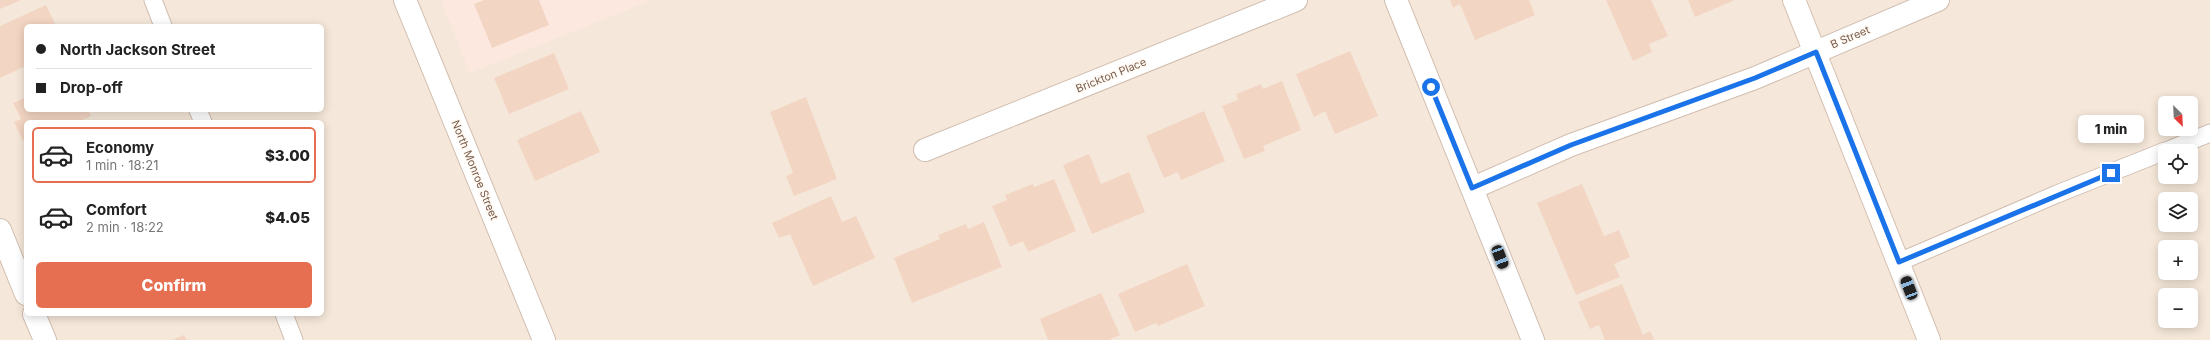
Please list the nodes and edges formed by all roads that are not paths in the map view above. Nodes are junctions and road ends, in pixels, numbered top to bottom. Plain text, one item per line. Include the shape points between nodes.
1 (152, 0) edge
2 (405, 0) edge
3 (1296, 0) edge
4 (1396, 0) edge
5 (1794, 0) edge
6 (1938, 0) edge
7 (162, 24) edge
8 (1816, 52) junction
9 (2210, 134) edge
10 (2184, 144) edge
11 (925, 150) dead end
12 (2158, 154) edge
13 (1472, 188) junction
14 (0, 230) edge
15 (1899, 262) junction
16 (24, 289) edge
17 (35, 316) edge
18 (285, 316) edge
19 (45, 340) edge
20 (294, 340) edge
21 (544, 340) edge
22 (1532, 340) edge
23 (1929, 340) edge

1 - 7 lane
2 - 21 street, North Monroe Street
3 - 11 street, Brickton Place
4 - 13 street
5 - 8 street
6 - 8 street, B Street
8 - 13 street, B Street via 1755,78 1571,145
8 - 15 street
9 - 10 lane
12 - 15 lane
13 - 22 street
14 - 16 street
15 - 23 street
17 - 19 street
18 - 20 lane

